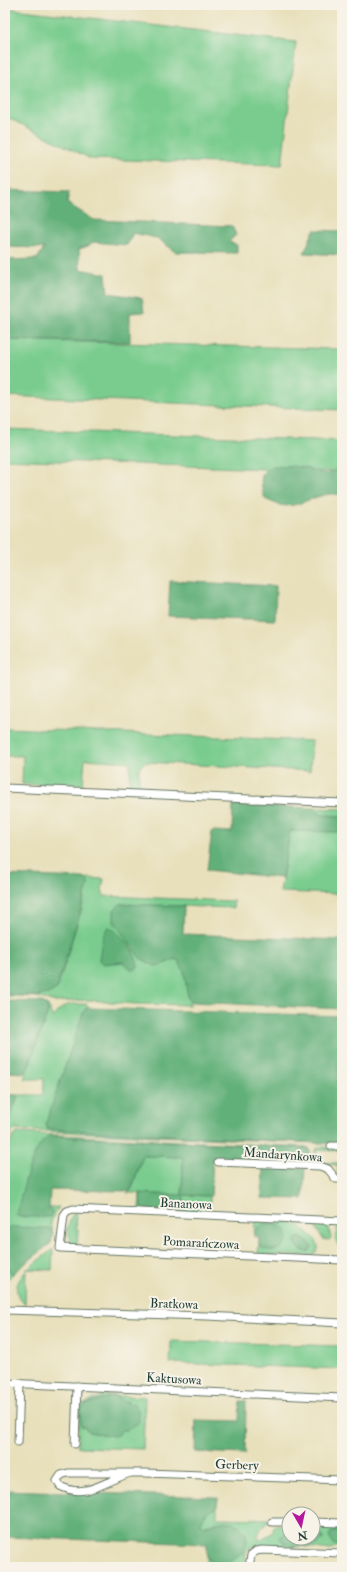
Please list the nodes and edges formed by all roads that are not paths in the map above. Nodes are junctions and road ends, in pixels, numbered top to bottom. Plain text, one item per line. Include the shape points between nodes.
1 (5, 788) edge
2 (342, 803) edge
3 (331, 1146) dead end
4 (342, 1146) edge
5 (218, 1162) dead end
6 (342, 1179) edge
7 (342, 1221) edge
8 (60, 1248) joint
9 (342, 1260) edge
10 (5, 1310) edge
11 (342, 1322) edge
12 (5, 1383) edge
13 (20, 1383) junction
14 (77, 1386) junction
15 (342, 1398) edge
16 (18, 1442) dead end
17 (74, 1444) dead end
18 (129, 1473) junction
19 (113, 1474) junction
20 (342, 1480) edge
21 (111, 1482) junction
22 (272, 1522) dead end
23 (281, 1522) edge
24 (321, 1522) edge
25 (342, 1523) edge
26 (342, 1553) edge
27 (249, 1567) edge

1 - 2 street
3 - 4 street
5 - 6 street, Mandarynkowa via 320,1166 328,1169 336,1179
7 - 8 street, Bananowa via 72,1209 64,1214
8 - 9 street, Pomarańczowa
10 - 11 street, Bratkowa
12 - 13 street, Kaktusowa
13 - 14 street, Kaktusowa
13 - 16 street
14 - 15 street, Kaktusowa
14 - 17 street
18 - 19 street, Gerbery
18 - 20 street, Gerbery
18 - 21 street, Gerbery
19 - 21 street via 109,1476
19 - 21 street, Gerbery via 68,1473 61,1475 58,1480 61,1487 81,1490
22 - 23 street
24 - 25 street
26 - 27 street via 262,1550 251,1555

